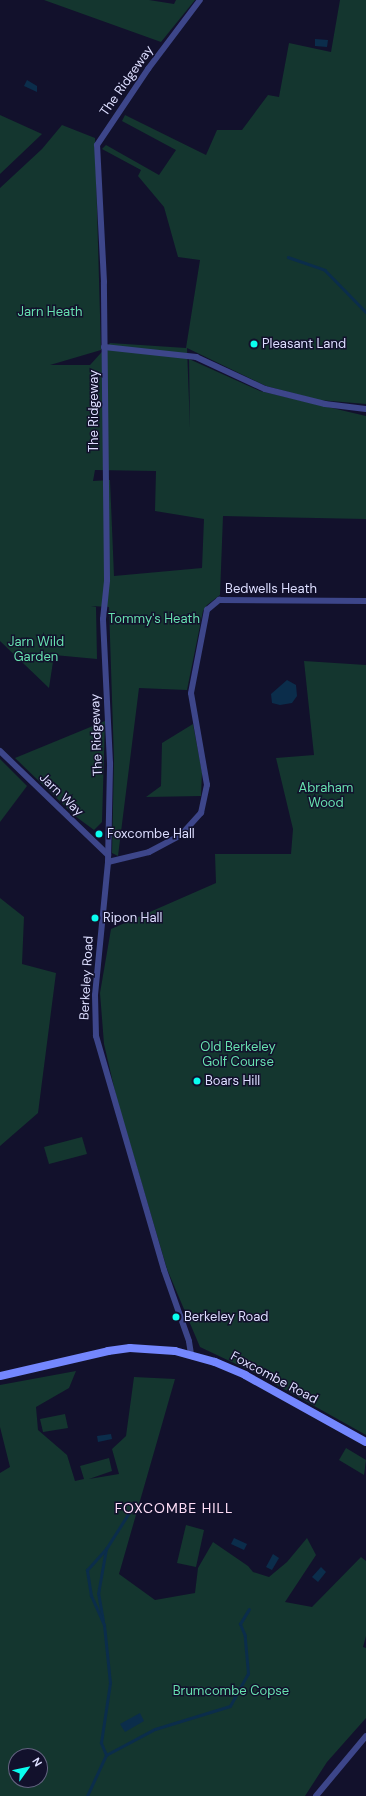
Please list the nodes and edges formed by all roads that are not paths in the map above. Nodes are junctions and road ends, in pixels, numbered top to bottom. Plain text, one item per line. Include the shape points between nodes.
1 (200, 0) edge
2 (104, 348) junction
3 (366, 409) edge
4 (366, 601) edge
5 (0, 752) edge
6 (108, 855) junction
7 (108, 862) junction
8 (191, 1354) junction
9 (0, 1376) edge
10 (366, 1442) edge
11 (366, 1736) edge
12 (316, 1796) edge

1 - 2 street, The Ridgeway via 148,69 97,145
2 - 3 street via 196,357 265,390 325,404
2 - 6 street, The Ridgeway via 107,580 103,619 110,764
4 - 7 street, Bedwells Heath via 219,600 207,610 191,693 207,785 201,813 181,835 148,852
5 - 6 street, Jarn Way
6 - 7 street, Berkeley Road
7 - 8 street, Berkeley Road via 95,995 96,1036
8 - 9 street, Foxcombe Road via 154,1349 108,1351
8 - 10 street, Foxcombe Road via 245,1375
11 - 12 street

